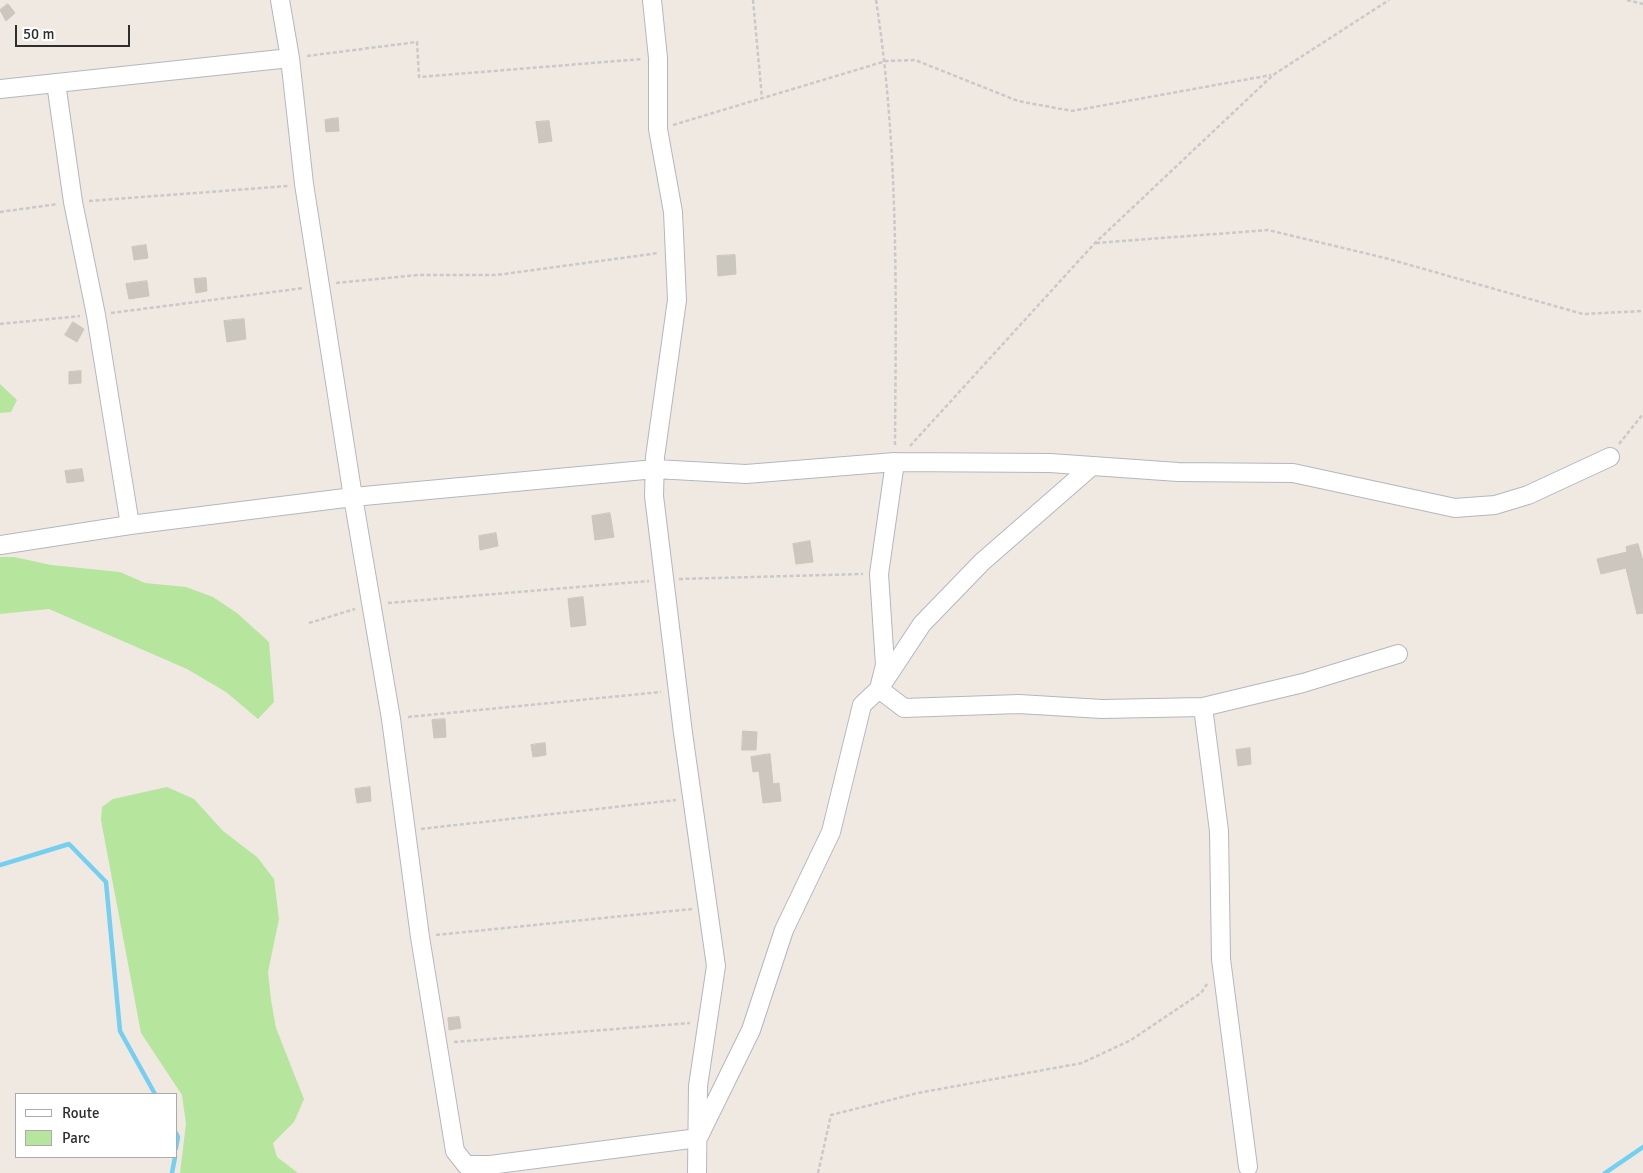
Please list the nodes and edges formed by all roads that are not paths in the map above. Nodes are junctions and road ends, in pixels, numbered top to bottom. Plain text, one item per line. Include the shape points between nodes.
1 (280, 0) edge
2 (652, 0) edge
3 (290, 58) junction
4 (56, 83) junction
5 (0, 90) edge
6 (1610, 456) road end
7 (895, 462) junction
8 (1092, 466) junction
9 (655, 469) junction
10 (353, 497) junction
11 (130, 525) junction
12 (0, 545) edge
13 (1398, 654) dead end
14 (879, 689) junction
15 (1203, 707) junction
16 (698, 1138) junction
17 (1248, 1167) dead end
18 (697, 1173) edge

1 - 3 street
2 - 9 street via 658,58 658,129 673,212 678,300
3 - 4 street
3 - 10 street via 304,184
4 - 5 street
4 - 11 street via 72,202 96,315
6 - 8 street via 1528,495 1495,505 1455,508 1293,473 1178,472
7 - 8 street
7 - 9 street via 746,474
7 - 14 street via 879,574 885,665
8 - 14 street via 982,562 922,624
9 - 10 street
9 - 16 street via 654,496 664,580 716,966 698,1086
10 - 11 street
10 - 16 street via 392,719 420,937 455,1151 466,1165 490,1165
11 - 12 street
13 - 15 street via 1303,683
14 - 15 street via 904,708 1019,704 1102,709
14 - 16 street via 862,705 831,832 784,930 751,1030
15 - 17 street via 1219,831 1222,959
16 - 18 street

